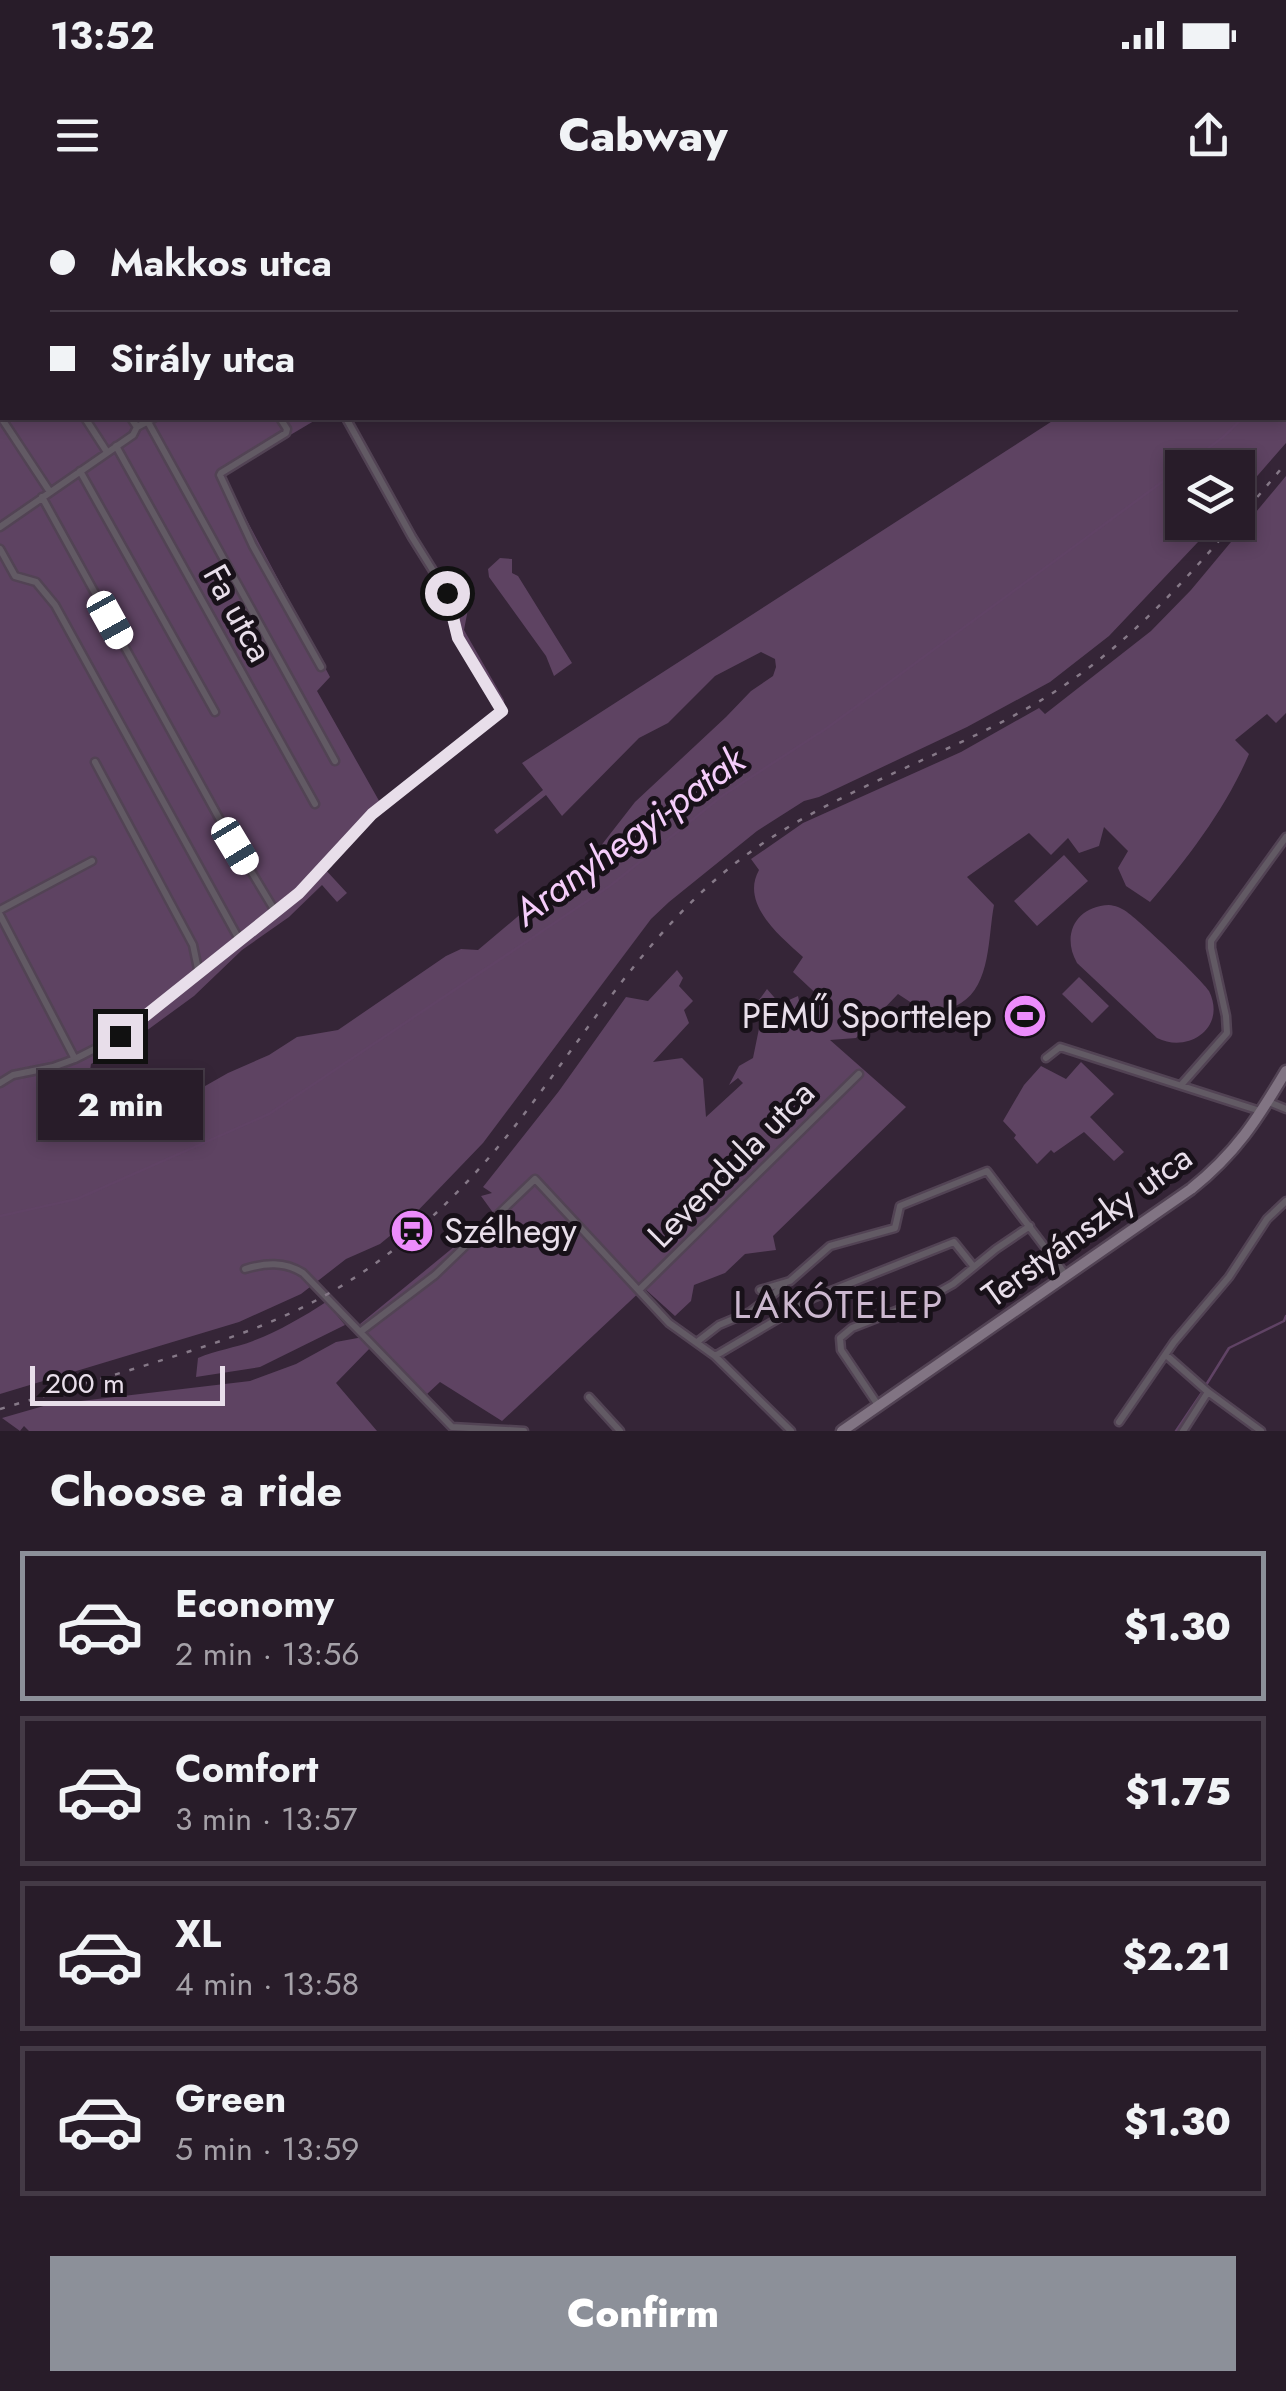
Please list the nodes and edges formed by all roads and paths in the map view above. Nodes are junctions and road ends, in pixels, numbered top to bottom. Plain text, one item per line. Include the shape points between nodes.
1 (2, 420) edge
2 (85, 420) edge
3 (132, 420) edge
4 (151, 420) edge
5 (281, 420) edge
6 (347, 420) edge
7 (137, 427) junction
8 (116, 446) junction
9 (106, 452) junction
10 (80, 471) junction
11 (46, 494) junction
12 (0, 527) edge
13 (0, 549) edge
14 (322, 667) dead end
15 (215, 712) dead end
16 (335, 760) dead end
17 (95, 762) dead end
18 (316, 804) dead end
19 (1286, 837) edge
20 (92, 861) dead end
21 (0, 912) edge
22 (275, 912) junction
23 (240, 941) junction
24 (199, 974) junction
25 (1046, 1058) dead end
26 (75, 1059) junction
27 (1286, 1071) edge
28 (858, 1074) dead end
29 (0, 1083) edge
30 (1182, 1084) junction
31 (1265, 1106) junction
32 (1286, 1109) edge
33 (1286, 1201) edge
34 (1030, 1226) junction
35 (974, 1267) junction
36 (245, 1269) dead end
37 (1066, 1276) junction
38 (790, 1281) junction
39 (639, 1290) junction
40 (760, 1290) dead end
41 (360, 1332) junction
42 (698, 1342) junction
43 (1166, 1355) junction
44 (715, 1356) junction
45 (1208, 1392) junction
46 (589, 1397) dead end
47 (879, 1406) junction
48 (1118, 1422) dead end
49 (506, 1429) edge
50 (524, 1431) edge
51 (620, 1431) edge
52 (791, 1431) edge
53 (842, 1431) edge
54 (1183, 1431) edge
55 (1262, 1431) edge

1 - 11 street
2 - 9 street
3 - 7 street
4 - 7 street
4 - 16 street
5 - 14 street via 286,433 220,476
6 - 22 street via 447,593 458,638 502,711 372,814
7 - 8 street
8 - 9 street
8 - 18 street, Fa utca
9 - 10 street
10 - 11 street
10 - 15 street
11 - 12 street
11 - 22 street
13 - 23 street via 15,576 36,582 56,604
17 - 24 street via 193,945
19 - 30 street via 1212,940 1227,1033
20 - 21 street
21 - 26 street
22 - 23 street
23 - 24 street
24 - 26 street via 120,1036
25 - 30 street via 1060,1047
26 - 29 street
27 - 31 main road, Terstyánszky utca
28 - 39 street, Levendula utca
30 - 31 street
31 - 32 street
31 - 37 main road, Terstyánszky utca via 1205,1177
33 - 43 street
34 - 35 street
34 - 37 street
34 - 38 street via 987,1171 900,1206 894,1228 830,1246
35 - 44 street via 954,1242 813,1298
35 - 47 street via 926,1299 840,1338 841,1350
36 - 41 street via 276,1264 297,1270
37 - 47 main road, Terstyánszky utca
38 - 40 street
38 - 42 street
39 - 41 street via 535,1178 435,1275
39 - 42 street
41 - 49 street via 452,1427
42 - 44 street
43 - 45 street
43 - 48 street
44 - 52 street
45 - 54 street
45 - 55 street
46 - 51 street
47 - 53 main road, Terstyánszky utca
49 - 50 street

